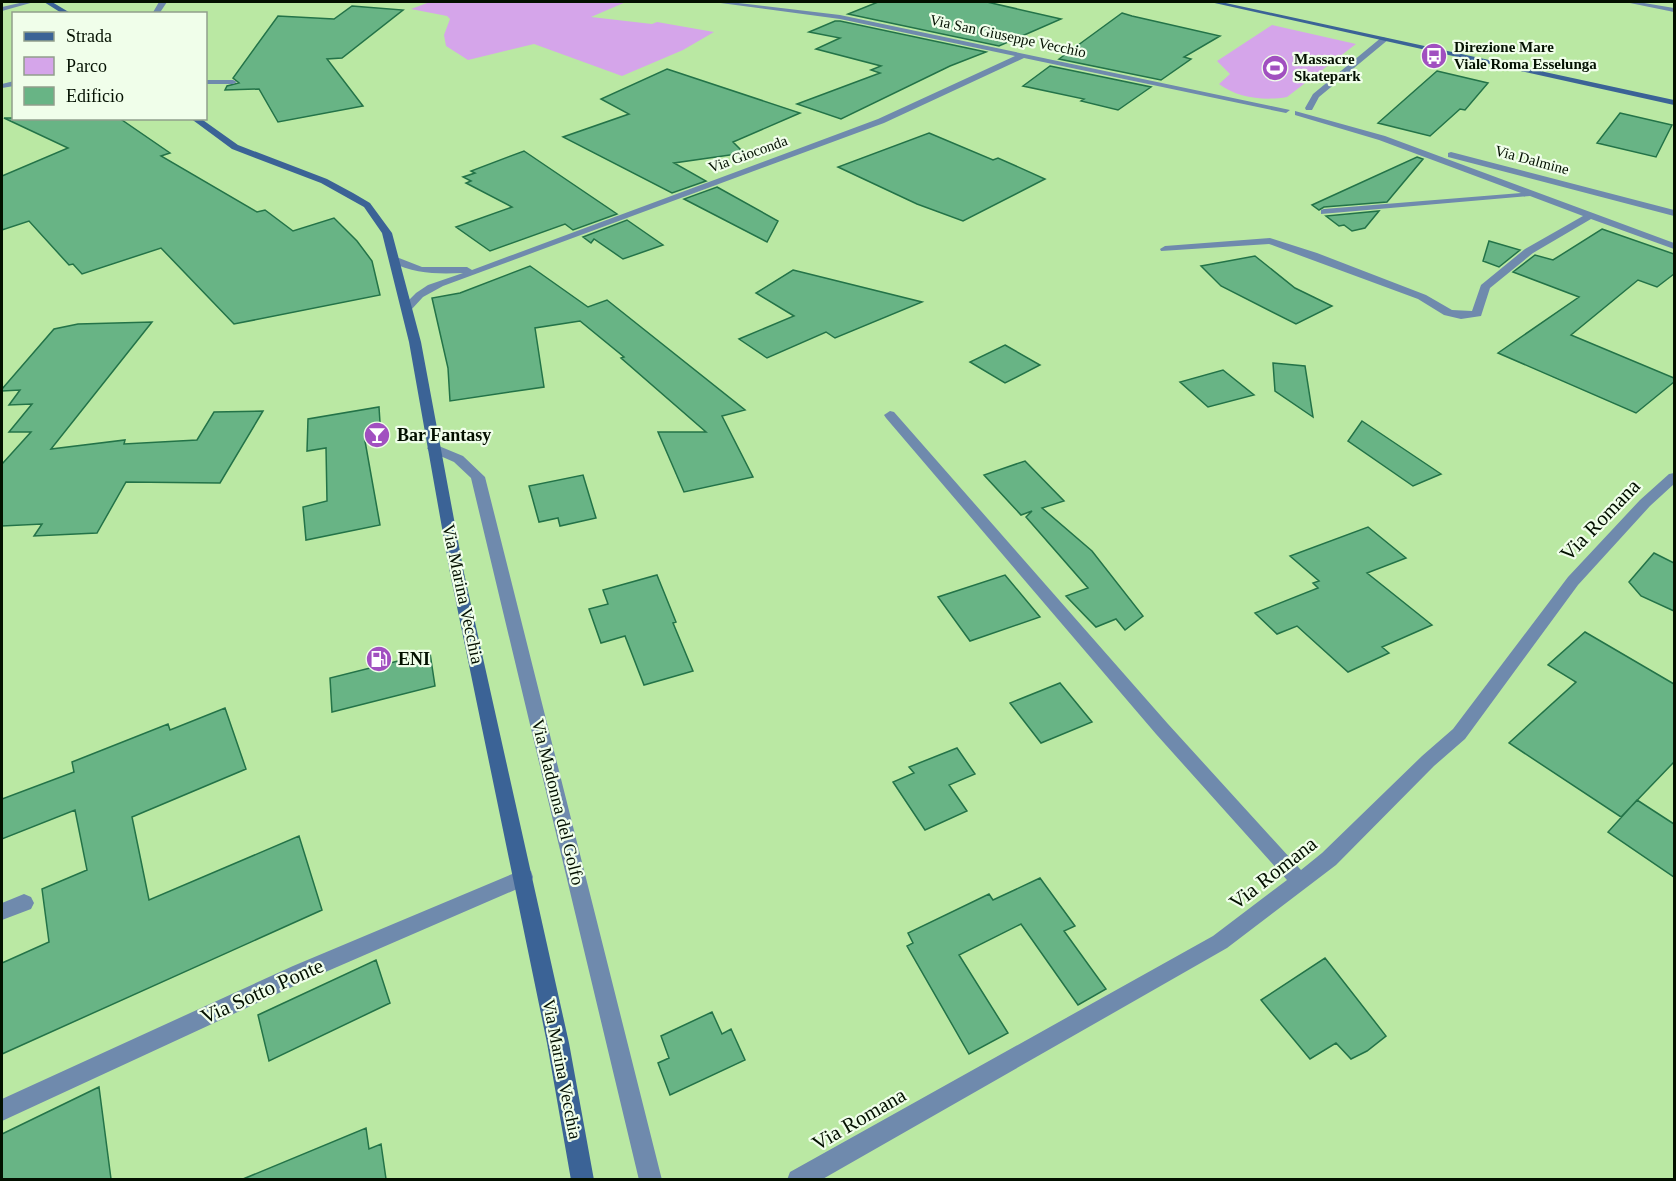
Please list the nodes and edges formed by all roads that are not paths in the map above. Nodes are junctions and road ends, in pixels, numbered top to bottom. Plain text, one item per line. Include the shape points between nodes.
1 (30, 2) edge
2 (48, 2) edge
3 (717, 2) edge
4 (799, 2) edge
5 (1214, 2) edge
6 (1629, 2) edge
7 (2, 9) edge
8 (781, 9) junction
9 (1674, 10) edge
10 (66, 12) edge
11 (1385, 39) junction
12 (1023, 55) junction
13 (207, 82) edge
14 (233, 82) dead end
15 (1674, 103) edge
16 (1290, 104) junction
17 (1308, 106) junction
18 (1298, 113) junction
19 (197, 120) edge
20 (1328, 120) junction
21 (1382, 138) junction
22 (1532, 194) junction
23 (1324, 212) dead end
24 (1674, 213) edge
25 (1591, 215) junction
26 (1674, 246) edge
27 (1165, 249) dead end
28 (395, 260) junction
29 (479, 270) junction
30 (407, 308) junction
31 (890, 415) dead end
32 (434, 448) junction
33 (1674, 477) edge
34 (524, 877) junction
35 (1300, 882) junction
36 (24, 903) dead end
37 (2, 912) edge
38 (2, 1110) edge
39 (583, 1179) edge
40 (651, 1179) edge
41 (798, 1179) edge

1 - 7 street
2 - 10 main road
3 - 8 street, Via San Giuseppe Vecchio
4 - 8 street
5 - 11 main road
6 - 9 street
8 - 12 street, Via San Giuseppe Vecchio via 840,17
11 - 15 main road
11 - 17 street
12 - 16 street, Via San Giuseppe Vecchio via 1256,102
12 - 29 street, Via Gioconda via 881,121
13 - 14 street
16 - 17 street
16 - 18 street
17 - 18 street
17 - 20 street
18 - 20 street
19 - 28 main road, Via Marina Vecchia via 235,147 324,181 367,206 387,233
20 - 21 street
21 - 22 street
21 - 24 street, Via Dalmine
22 - 23 street
22 - 25 street
25 - 26 street
25 - 27 street via 1529,252 1485,287 1477,314 1472,316 1448,313 1422,297 1270,241
28 - 29 street, Via Gioconda via 411,269 432,272
28 - 30 main road, Via Marina Vecchia
29 - 30 street, Via Gioconda via 431,286
30 - 32 main road, Via Marina Vecchia
31 - 35 street
32 - 34 main road, Via Marina Vecchia via 457,573
32 - 40 street, Via Madonna del Golfo via 452,454 478,477
33 - 35 street, Via Romana via 1573,580 1459,734
34 - 38 street, Via Sotto Ponte
34 - 39 main road, Via Marina Vecchia
35 - 41 street, Via Romana via 1220,942
36 - 37 street

